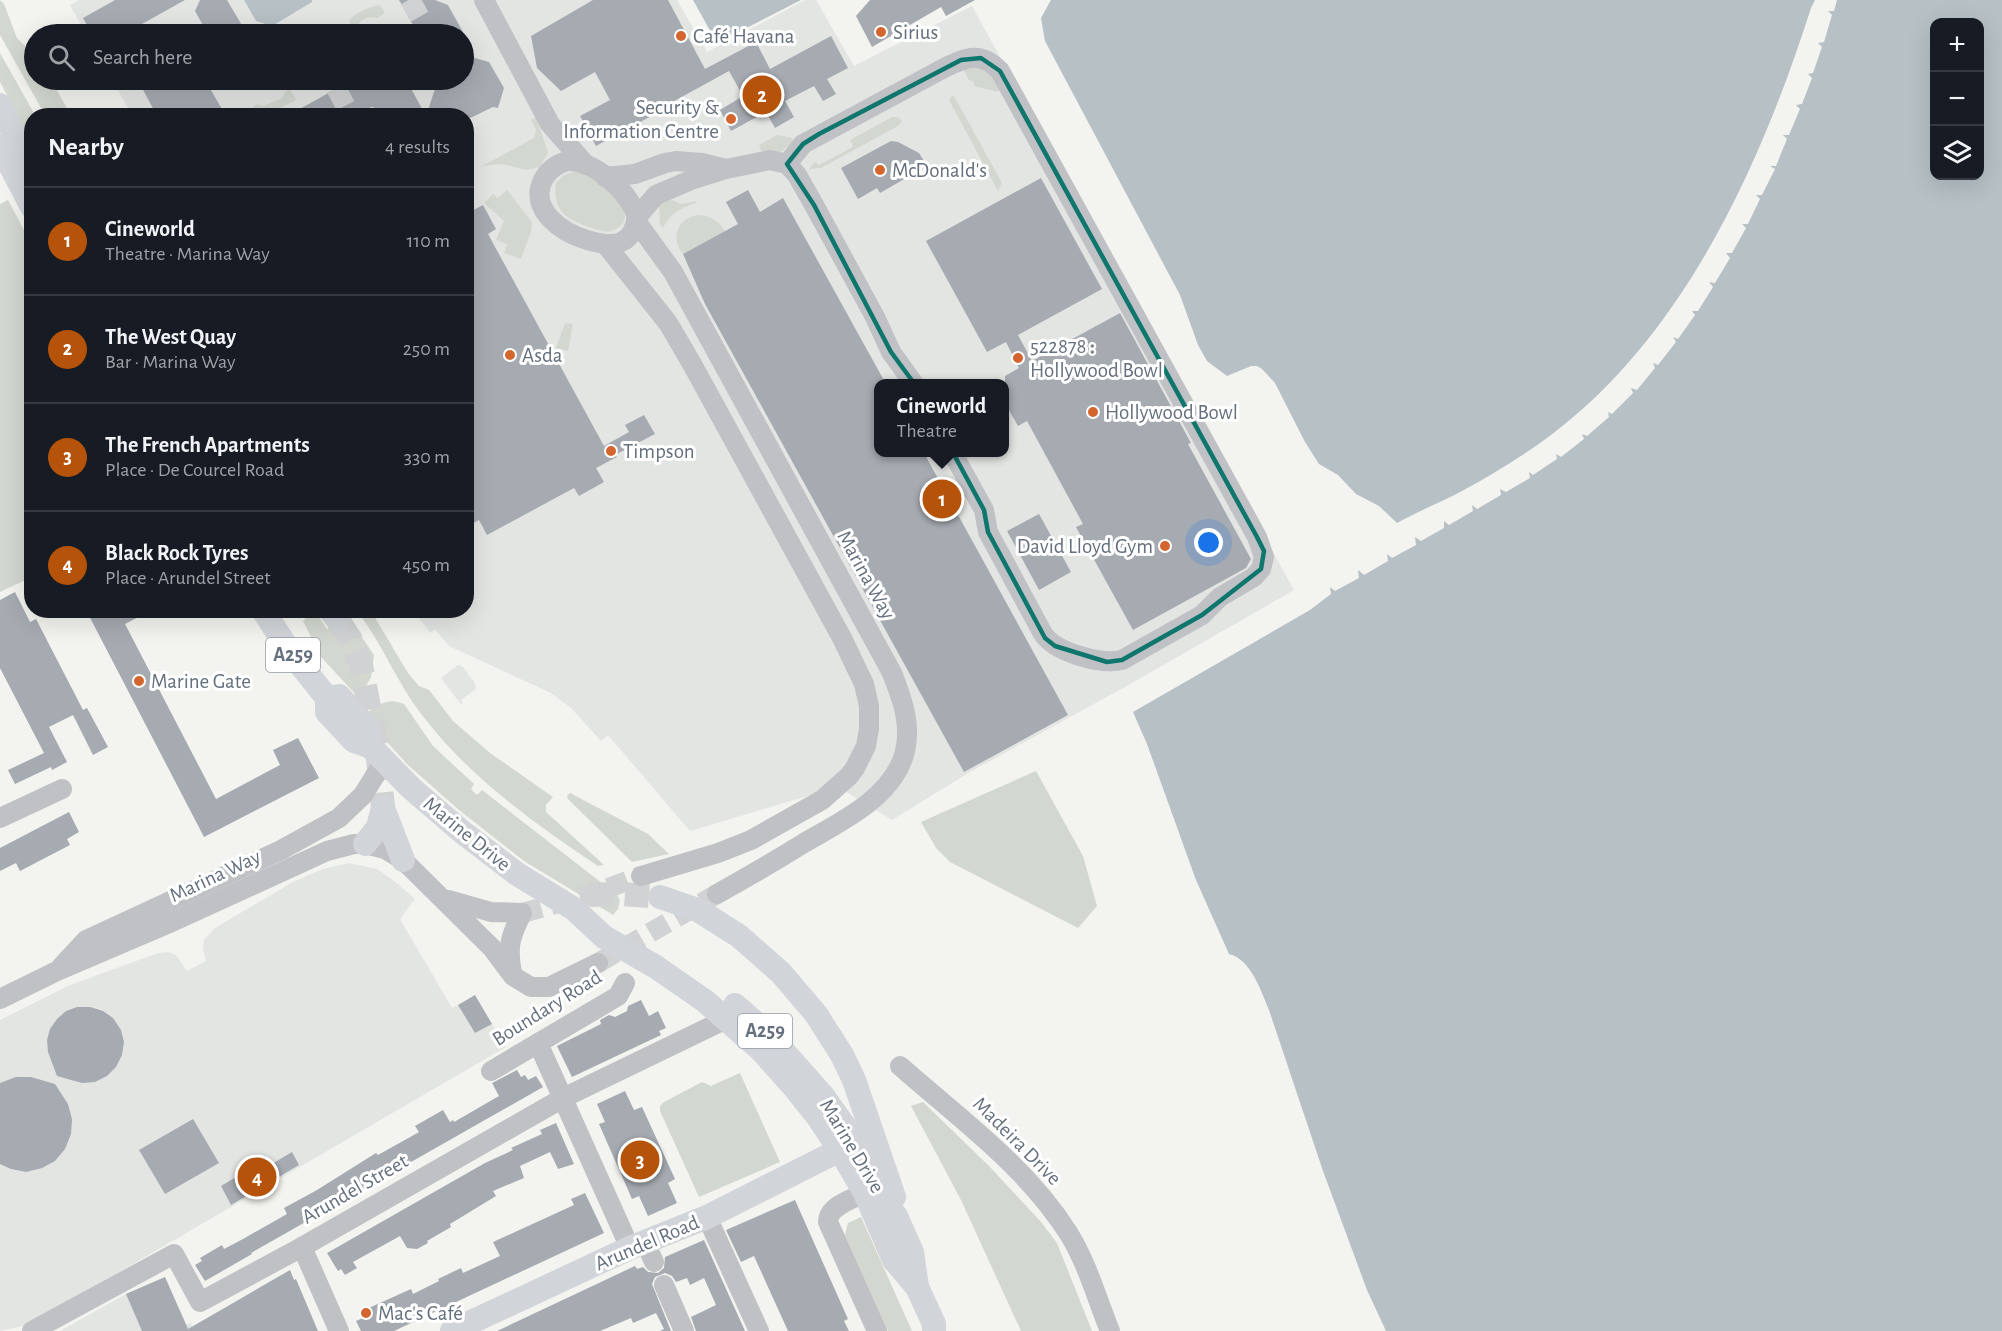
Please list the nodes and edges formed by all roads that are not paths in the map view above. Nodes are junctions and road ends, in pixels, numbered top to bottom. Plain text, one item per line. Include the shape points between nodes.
1 (484, 0) edge
2 (0, 105) edge
3 (550, 124) junction
4 (17, 150) edge
5 (787, 164) junction
6 (586, 166) junction
7 (552, 169) junction
8 (726, 169) junction
9 (24, 177) edge
10 (605, 177) junction
11 (637, 219) junction
12 (606, 246) junction
13 (910, 379) edge
14 (954, 457) edge
15 (268, 618) edge
16 (378, 754) junction
17 (62, 789) dead end
18 (0, 818) edge
19 (365, 844) junction
20 (404, 860) junction
21 (641, 876) tunnel mouth
22 (717, 894) tunnel mouth
23 (660, 897) tunnel mouth
24 (441, 898) junction
25 (574, 909) junction
26 (598, 963) tunnel mouth
27 (57, 971) junction
28 (513, 976) junction
29 (625, 983) dead end
30 (0, 999) edge
31 (724, 1017) junction
32 (538, 1043) junction
33 (900, 1066) dead end
34 (491, 1071) dead end
35 (563, 1098) junction
36 (840, 1150) junction
37 (865, 1193) junction
38 (896, 1216) junction
39 (707, 1217) junction
40 (302, 1247) junction
41 (643, 1251) junction
42 (664, 1286) dead end
43 (917, 1287) junction
44 (937, 1329) edge
45 (32, 1331) edge
46 (339, 1331) edge
47 (452, 1331) edge
48 (684, 1331) edge
49 (759, 1331) edge
50 (877, 1331) edge
51 (1110, 1331) edge

1 - 3 street
2 - 4 main road
3 - 6 street
3 - 7 street
4 - 9 main road
5 - 8 street via 770,160
5 - 13 street via 814,205 891,352
5 - 14 street via 803,144 819,134 961,60 981,58 994,65 1257,537 1263,565 1254,577 1220,597 1202,615 1122,660 1107,662 1061,650 1042,632 988,532 984,510
6 - 7 street via 568,161
6 - 10 street
7 - 12 street via 540,187 547,215 566,232
8 - 10 street via 676,161 635,174
8 - 11 street via 662,192
10 - 11 street via 628,199
11 - 12 street via 626,238
11 - 22 street, Marina Way via 673,272 892,673 907,722 903,758 878,794 850,816
12 - 21 street via 650,298 692,364 842,638 864,684 869,706 868,737 862,755 831,794 744,843
15 - 16 main road, Marine Drive / A259 via 327,698 339,696 366,726
16 - 25 main road, Marine Drive / A259 via 461,831 518,874
16 - 27 street via 363,795 339,818 281,850 86,940
17 - 18 street
19 - 20 street, Marina Way
19 - 20 main road via 378,827 384,808
19 - 27 street, Marina Way via 327,851
20 - 24 street, Marina Way
23 - 38 main road via 698,910 739,936 781,973 816,1014 854,1080 893,1193
24 - 28 street, Marina Way via 492,948
24 - 28 street, Marina Way via 476,909 522,913 509,945
25 - 31 main road, Marine Drive / A259 via 604,937 656,967
25 - 38 main road, Marine Drive / A259 via 612,923 667,955 716,988 768,1034 834,1111
26 - 28 street via 549,987 531,987
27 - 30 street, Marina Way
29 - 32 street, Boundary Road via 618,996
31 - 35 street, Arundel Street
31 - 36 main road, Marine Drive / A259 via 794,1086
32 - 34 street, Boundary Road
32 - 35 street
33 - 51 street, Madeira Drive via 1019,1171 1050,1207 1080,1255
35 - 40 street, Arundel Street
35 - 41 street
36 - 37 main road, A259
36 - 39 main road, Arundel Road
37 - 43 main road, A259 via 894,1260
37 - 50 street via 832,1209 828,1222
38 - 43 main road, Marine Drive / A259 via 912,1252
39 - 41 main road, Arundel Road
39 - 49 street
40 - 45 street, Arundel Street via 200,1302 174,1254
40 - 46 street
41 - 47 main road, Arundel Road
42 - 48 street
43 - 44 main road, A259

